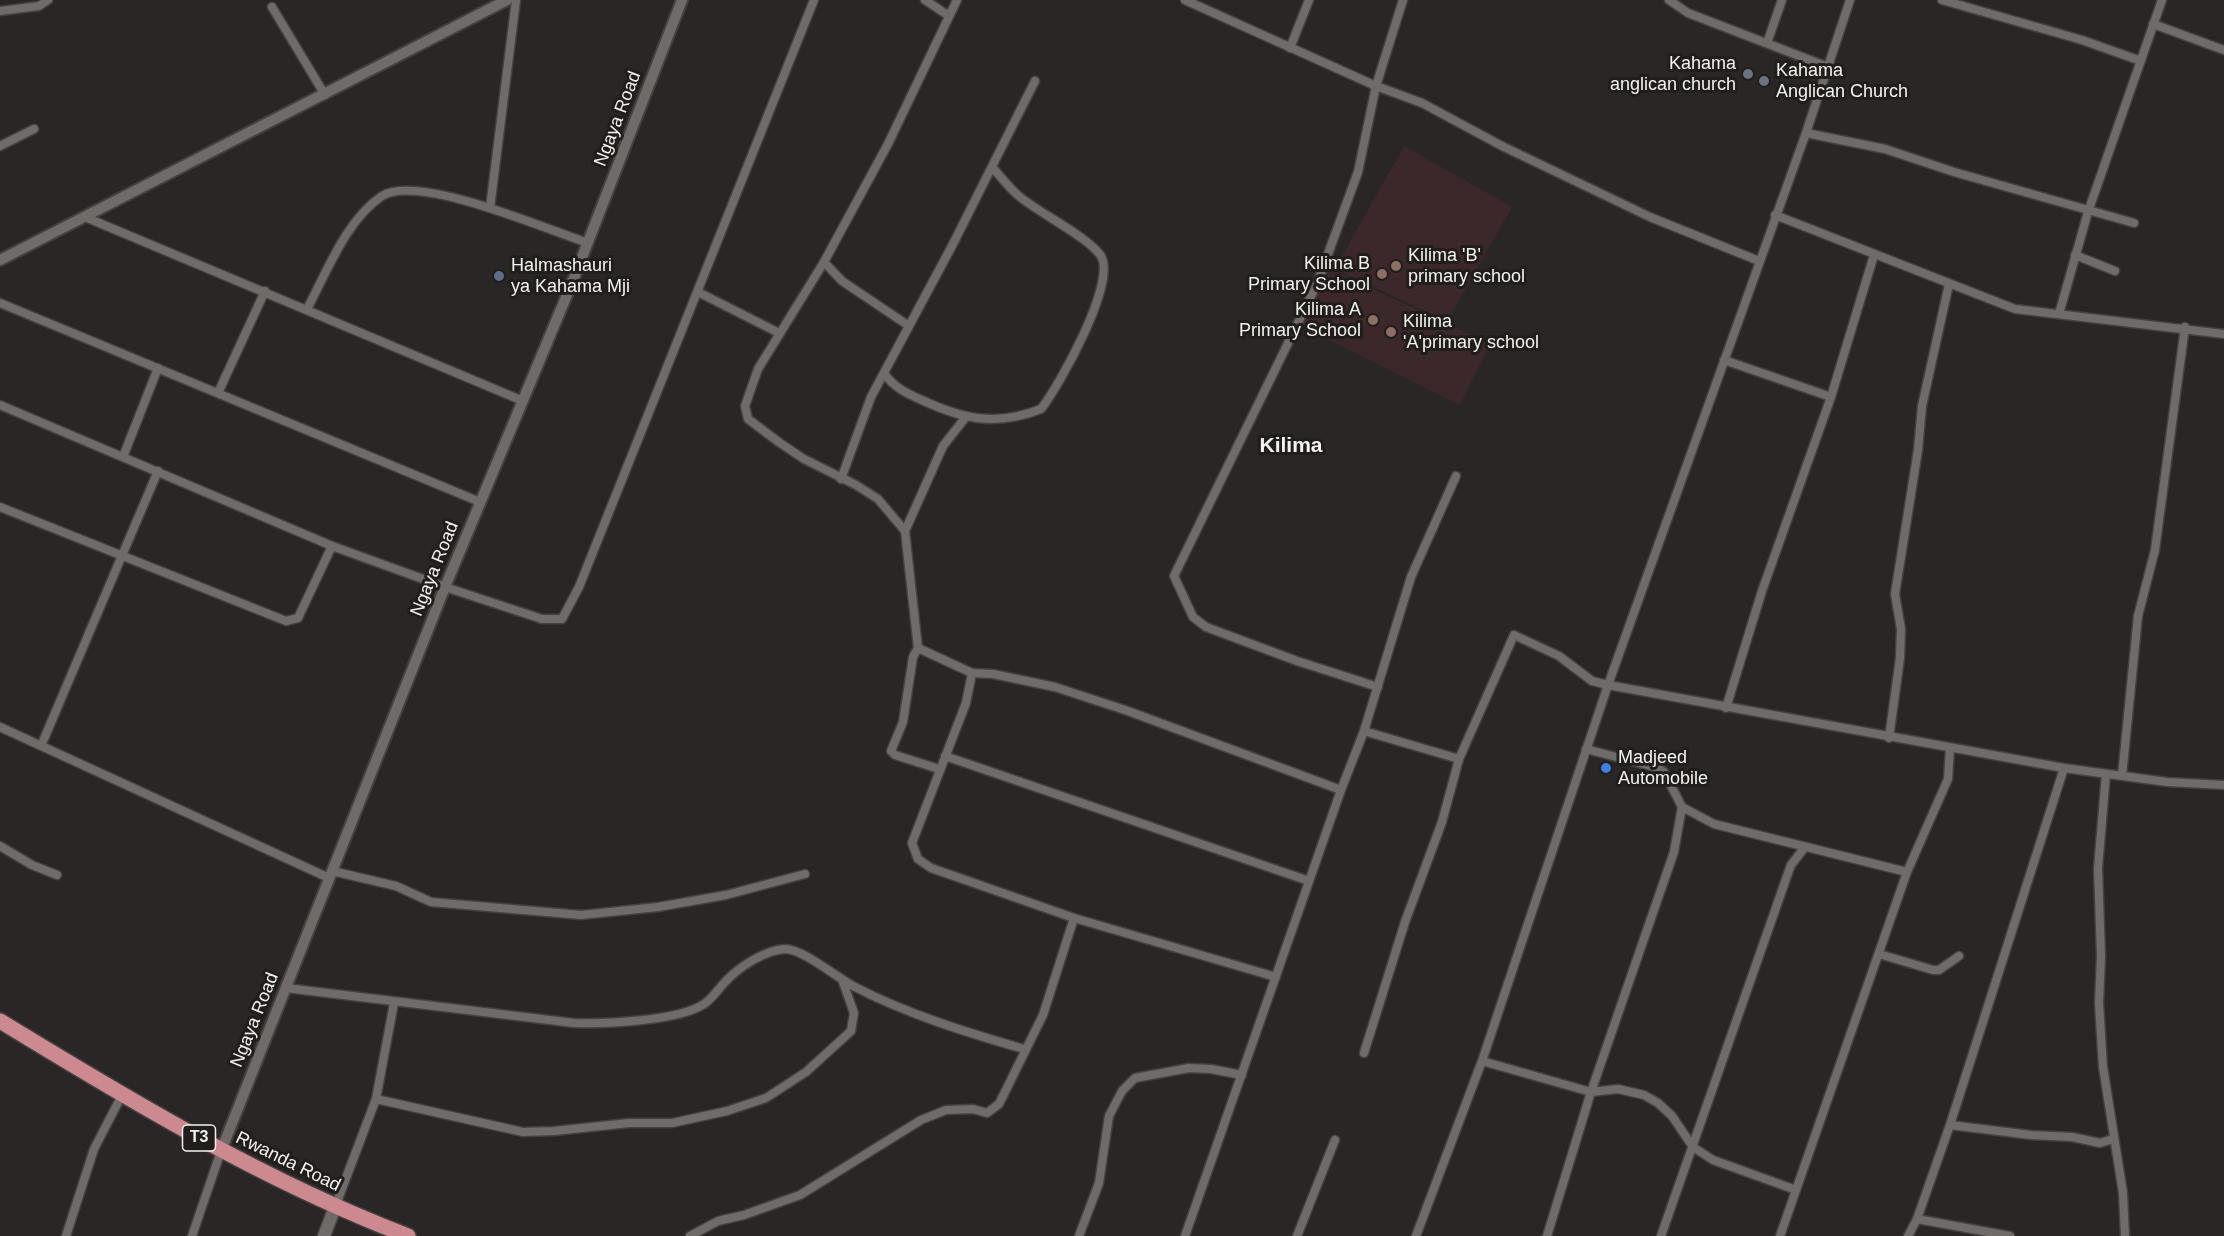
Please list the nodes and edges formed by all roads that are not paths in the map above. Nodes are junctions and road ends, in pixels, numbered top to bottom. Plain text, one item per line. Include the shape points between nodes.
1 (48, 0) edge
2 (507, 0) edge
3 (516, 0) edge
4 (682, 0) edge
5 (814, 0) edge
6 (925, 0) edge
7 (957, 0) edge
8 (1185, 0) edge
9 (1309, 0) edge
10 (1403, 0) edge
11 (1669, 0) edge
12 (1782, 0) edge
13 (1850, 0) edge
14 (1942, 0) edge
15 (2162, 0) edge
16 (272, 7) dead end
17 (0, 11) edge
18 (949, 16) junction
19 (2154, 24) junction
20 (1767, 43) junction
21 (1290, 48) junction
22 (2224, 50) edge
23 (2141, 61) junction
24 (1828, 67) junction
25 (1035, 81) dead end
26 (1376, 86) junction
27 (325, 95) junction
28 (34, 129) dead end
29 (1806, 133) junction
30 (0, 146) edge
31 (992, 167) junction
32 (490, 208) junction
33 (2088, 212) junction
34 (1775, 215) junction
35 (84, 217) junction
36 (2134, 223) dead end
37 (588, 243) junction
38 (1874, 255) junction
39 (2075, 255) junction
40 (0, 260) edge
41 (1759, 261) junction
42 (824, 262) junction
43 (2115, 271) dead end
44 (1949, 284) junction
45 (265, 291) junction
46 (698, 292) junction
47 (0, 303) edge
48 (307, 309) junction
49 (2058, 314) junction
50 (909, 326) junction
51 (2185, 327) junction
52 (779, 333) junction
53 (2224, 334) edge
54 (1724, 360) junction
55 (158, 368) junction
56 (884, 373) junction
57 (218, 393) junction
58 (1831, 397) junction
59 (523, 401) junction
60 (0, 405) edge
61 (965, 418) junction
62 (123, 457) junction
63 (158, 471) junction
64 (1456, 476) dead end
65 (841, 479) junction
66 (480, 502) junction
67 (0, 507) edge
68 (905, 531) junction
69 (332, 546) junction
70 (122, 557) junction
71 (445, 587) junction
72 (918, 648) junction
73 (972, 673) junction
74 (1608, 685) junction
75 (1377, 687) junction
76 (1726, 708) junction
77 (0, 727) edge
78 (1364, 730) junction
79 (1889, 738) junction
80 (41, 746) junction
81 (1586, 748) junction
82 (1950, 748) junction
83 (945, 756) junction
84 (1460, 759) junction
85 (2064, 768) junction
86 (939, 769) junction
87 (2106, 774) junction
88 (2122, 776) junction
89 (2224, 785) edge
90 (1341, 790) junction
91 (1682, 807) junction
92 (0, 846) edge
93 (1805, 847) junction
94 (1907, 872) junction
95 (331, 874) junction
96 (805, 874) dead end
97 (57, 875) dead end
98 (1309, 881) junction
99 (1074, 918) junction
100 (1879, 954) junction
101 (1959, 956) dead end
102 (1276, 977) junction
103 (842, 981) junction
104 (286, 988) junction
105 (394, 1002) junction
106 (0, 1021) edge
107 (1024, 1049) junction
108 (1364, 1053) dead end
109 (1482, 1061) junction
110 (1242, 1075) junction
111 (1591, 1092) junction
112 (122, 1095) junction
113 (376, 1100) junction
114 (1950, 1125) junction
115 (2113, 1139) junction
116 (1335, 1140) dead end
117 (1693, 1147) junction
118 (221, 1151) junction
119 (1796, 1190) junction
120 (335, 1207) junction
121 (1917, 1219) junction
122 (66, 1236) edge
123 (192, 1236) edge
124 (324, 1236) edge
125 (408, 1236) edge
126 (690, 1236) edge
127 (1079, 1236) edge
128 (1185, 1236) edge
129 (1297, 1236) edge
130 (1416, 1236) edge
131 (1547, 1236) edge
132 (1661, 1236) edge
133 (1780, 1236) edge
134 (1908, 1236) edge
135 (1999, 1236) edge
136 (2010, 1236) edge
137 (2125, 1236) edge

1 - 17 street via 39,6
2 - 27 street
3 - 32 street
4 - 37 street, Ngaya Road
5 - 46 street
6 - 18 street
7 - 18 street
8 - 21 street
9 - 21 street
10 - 26 street
11 - 20 street via 1688,13
12 - 20 street
13 - 24 street
14 - 23 street
15 - 19 street
16 - 27 street
18 - 42 street via 888,144
19 - 22 street
19 - 23 street
20 - 24 street
21 - 26 street
23 - 33 street
24 - 29 street
25 - 31 street
26 - 41 street via 1422,103 1650,217
26 - 75 street via 1358,172 1317,284 1174,576 1192,617 1206,627
27 - 35 street
28 - 30 street
29 - 33 street via 1885,149
29 - 34 street
31 - 50 street
31 - 61 street via 1018,196 1092,246 1102,258 1105,271 1083,338 1041,409 997,420
32 - 37 street
32 - 48 street via 402,190 384,195 356,222
33 - 36 street
33 - 39 street
34 - 38 street
34 - 41 street
35 - 40 street
35 - 45 street
37 - 59 street, Ngaya Road
38 - 44 street
38 - 58 street
39 - 43 street
39 - 49 street
41 - 54 street
42 - 50 street via 842,281
42 - 52 street
44 - 49 street via 2015,309
44 - 79 street via 1922,406 1895,594 1901,629 1900,658
45 - 48 street
45 - 57 street
46 - 52 street
46 - 71 street via 579,587 562,619 542,619
47 - 55 street
48 - 59 street
49 - 51 street
50 - 56 street
51 - 53 street
51 - 88 street via 2155,550 2138,616
52 - 65 street via 749,388 745,406 748,419 804,459
54 - 58 street
54 - 74 street
55 - 57 street
55 - 62 street
56 - 61 street via 892,385
56 - 65 street via 857,431
57 - 66 street
58 - 76 street via 1762,591
59 - 66 street, Ngaya Road
60 - 62 street
61 - 68 street via 943,446
62 - 63 street
63 - 69 street
63 - 70 street
64 - 75 street via 1412,577
65 - 68 street via 878,499
66 - 71 street, Ngaya Road
67 - 70 street
68 - 72 street
69 - 70 street via 298,618 291,621
69 - 71 street
70 - 80 street
71 - 95 street, Ngaya Road
72 - 73 street
72 - 86 street via 903,722 891,751
73 - 83 street via 966,703
73 - 90 street via 1055,687
74 - 76 street
74 - 81 street
74 - 84 street via 1592,681 1559,656 1514,635
75 - 78 street
76 - 79 street
77 - 80 street
78 - 84 street
78 - 90 street
79 - 82 street
80 - 95 street
81 - 91 street via 1665,772
81 - 109 street
82 - 85 street
82 - 94 street via 1948,779
83 - 86 street
83 - 98 street
84 - 108 street
85 - 87 street
85 - 114 street
86 - 99 street via 912,843 918,859 931,868
87 - 88 street
87 - 115 street via 2098,868 2102,956 2099,1004
88 - 89 street
90 - 98 street
91 - 93 street via 1714,824
91 - 111 street via 1674,852
92 - 97 street via 32,866
93 - 94 street
93 - 117 street via 1791,865
94 - 100 street
95 - 96 street via 396,886 431,902 581,915 726,895
95 - 104 street, Ngaya Road
98 - 102 street
99 - 102 street
99 - 107 street via 1043,1014
100 - 101 street via 1933,970
100 - 119 street
102 - 110 street
103 - 105 street via 795,951 784,949 755,959 728,978 703,1005 646,1020 574,1023
103 - 107 street via 890,1006
103 - 113 street via 853,1007 851,1031 806,1072 766,1098 727,1111 672,1123 523,1132
104 - 105 street
104 - 118 street, Ngaya Road
105 - 113 street
106 - 112 highway, Rwanda Road / T3
107 - 126 street via 999,1104 987,1113 946,1110 921,1120 800,1195 718,1221
109 - 111 street
109 - 130 street
110 - 127 street via 1189,1068 1135,1078 1122,1091 1109,1116 1099,1183
110 - 128 street
111 - 117 street via 1618,1089 1651,1099 1676,1120
111 - 131 street
112 - 118 highway, Rwanda Road / T3
112 - 122 street via 94,1149
113 - 120 street
114 - 115 street via 2100,1143
114 - 121 street
115 - 137 street via 2123,1193
116 - 129 street
117 - 119 street via 1728,1166
117 - 132 street
118 - 120 highway, Rwanda Road / T3
118 - 123 street
119 - 133 street
120 - 124 main road
120 - 125 highway, Rwanda Road / T3
121 - 134 street
121 - 135 street
135 - 136 street

